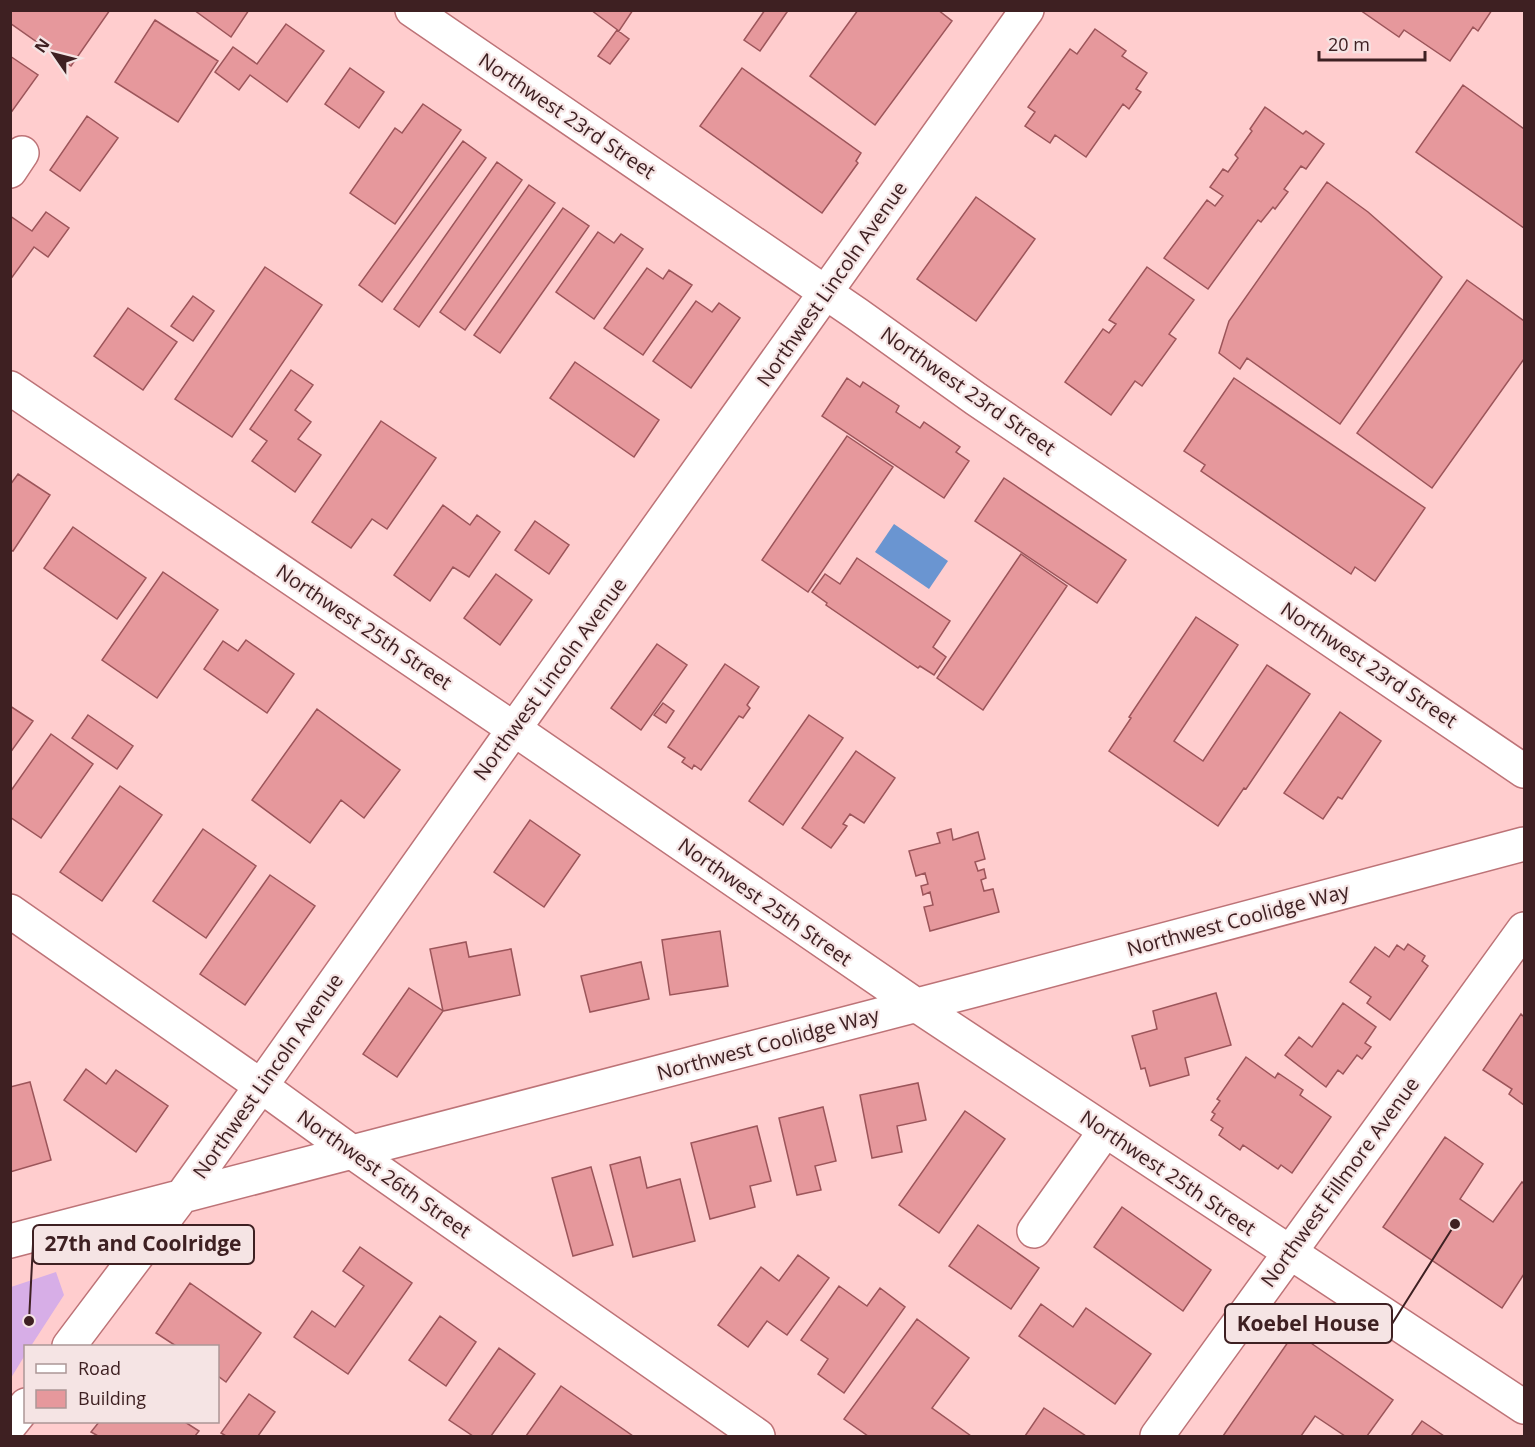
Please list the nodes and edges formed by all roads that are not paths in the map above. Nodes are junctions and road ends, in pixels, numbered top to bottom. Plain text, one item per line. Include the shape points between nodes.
1 (412, 10) edge
2 (1027, 10) edge
3 (826, 293) junction
4 (10, 388) edge
5 (514, 729) junction
6 (1524, 771) edge
7 (1524, 844) edge
8 (10, 911) edge
9 (1524, 929) edge
10 (916, 1005) junction
11 (261, 1086) junction
12 (1105, 1131) junction
13 (352, 1152) junction
14 (182, 1196) junction
15 (1034, 1231) dead end
16 (10, 1241) edge
17 (1290, 1253) junction
18 (70, 1345) edge
19 (1524, 1407) edge
20 (24, 1408) edge
21 (10, 1425) edge
22 (758, 1437) edge
23 (1157, 1437) edge

1 - 3 street, Northwest 23rd Street
2 - 3 street, Northwest Lincoln Avenue
3 - 5 street, Northwest Lincoln Avenue
3 - 6 street, Northwest 23rd Street
4 - 5 street, Northwest 25th Street
5 - 10 street, Northwest 25th Street
5 - 11 street, Northwest Lincoln Avenue
7 - 10 street, Northwest Coolidge Way
8 - 11 street, Northwest 26th Street
9 - 17 street, Northwest Fillmore Avenue
10 - 12 street, Northwest 25th Street
10 - 13 street, Northwest Coolidge Way
11 - 13 street, Northwest 26th Street
11 - 14 street, Northwest Lincoln Avenue
12 - 15 street
12 - 17 street, Northwest 25th Street
13 - 14 street, Northwest Coolidge Way
13 - 22 street, Northwest 26th Street
14 - 16 street, Northwest Coolidge Way
14 - 18 street, Northwest Lincoln Avenue
17 - 19 street, Northwest 25th Street
17 - 23 street, Northwest Fillmore Avenue
20 - 21 street

